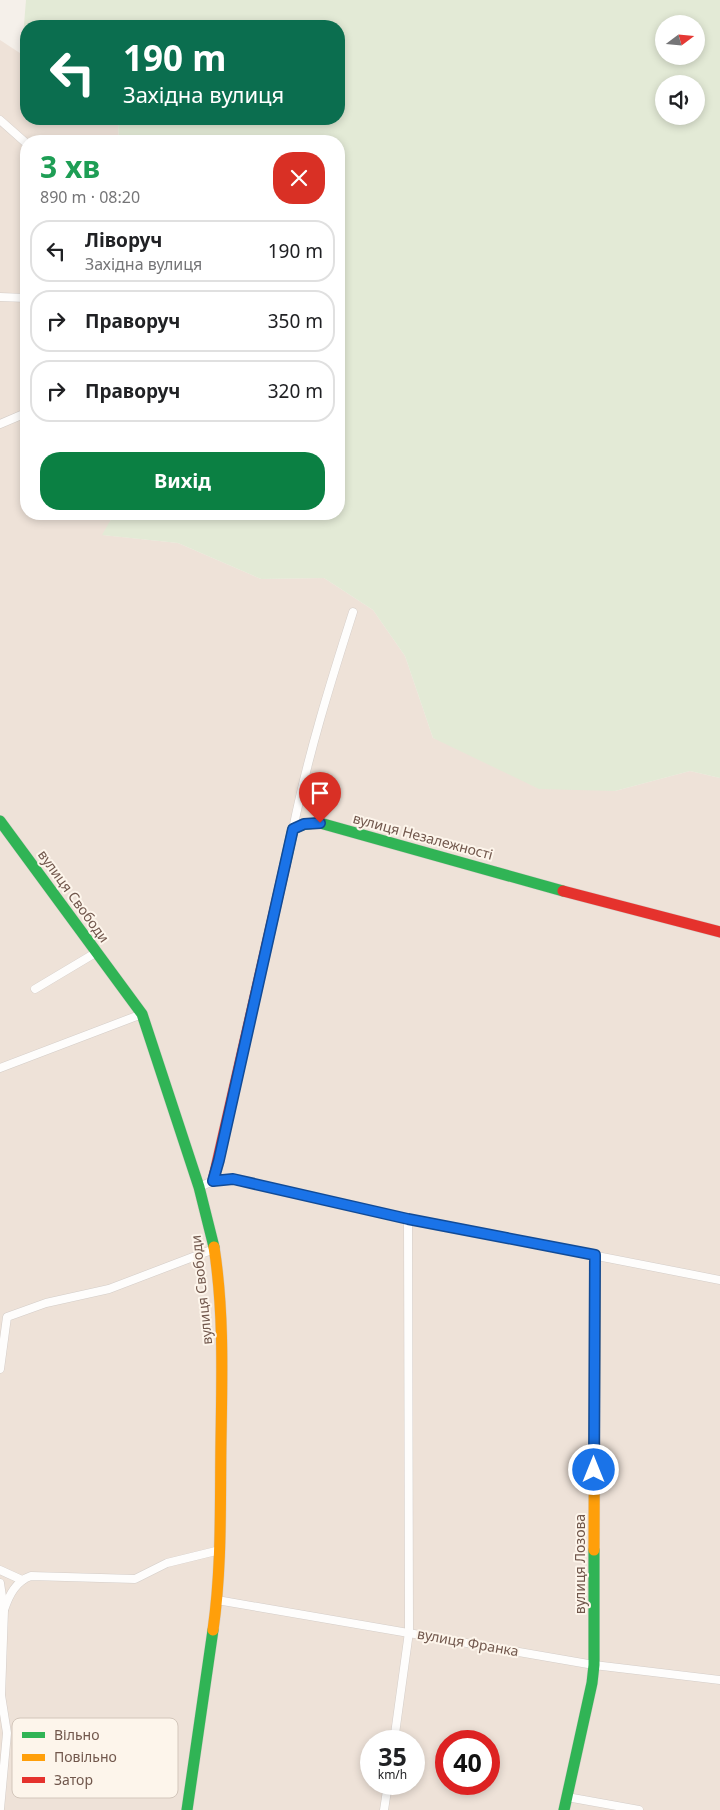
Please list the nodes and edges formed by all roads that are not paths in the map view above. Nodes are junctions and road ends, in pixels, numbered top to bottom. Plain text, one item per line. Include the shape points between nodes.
1 (0, 120) edge
2 (20, 138) edge
3 (0, 297) edge
4 (20, 298) edge
5 (20, 416) edge
6 (0, 424) edge
7 (353, 612) dead end
8 (0, 821) edge
9 (293, 829) junction
10 (720, 932) edge
11 (97, 952) junction
12 (35, 989) dead end
13 (142, 1014) junction
14 (0, 1068) edge
15 (213, 1181) junction
16 (199, 1188) junction
17 (408, 1219) junction
18 (214, 1249) junction
19 (595, 1255) junction
20 (720, 1280) edge
21 (3, 1317) edge
22 (0, 1370) edge
23 (220, 1550) junction
24 (0, 1570) edge
25 (22, 1580) junction
26 (0, 1582) edge
27 (217, 1600) junction
28 (4, 1610) junction
29 (409, 1632) junction
30 (594, 1665) junction
31 (720, 1680) edge
32 (396, 1730) edge
33 (386, 1795) edge
34 (566, 1797) junction
35 (0, 1810) edge
36 (187, 1810) edge
37 (384, 1810) edge
38 (564, 1810) edge
39 (639, 1810) edge

1 - 2 street
3 - 4 street
5 - 6 street
7 - 9 street via 301,787
8 - 11 street, вулиця Свободи
9 - 10 street, вулиця Незалежності via 320,823 468,866
9 - 15 street
11 - 12 street
11 - 13 street, вулиця Свободи
13 - 14 street
13 - 16 street, вулиця Свободи
15 - 16 street
15 - 17 street via 233,1179
16 - 18 street, вулиця Свободи
17 - 19 street
17 - 29 street
18 - 21 street via 109,1290 46,1303
18 - 23 street, вулиця Свободи via 222,1335
19 - 20 street
19 - 30 street, вулиця Лозова
21 - 22 street
23 - 25 street via 167,1563 135,1579 36,1575
23 - 27 street, вулиця Свободи
24 - 25 street
25 - 28 street via 12,1591
26 - 28 street
27 - 29 street, вулиця Франка
27 - 36 street, вулиця Свободи
28 - 35 street via 1,1695 7,1733
29 - 30 street, вулиця Франка
29 - 32 street
30 - 31 street, вулиця Франка
30 - 34 street, вулиця Лозова via 592,1690
33 - 37 street
34 - 38 street, вулиця Лозова
34 - 39 street

